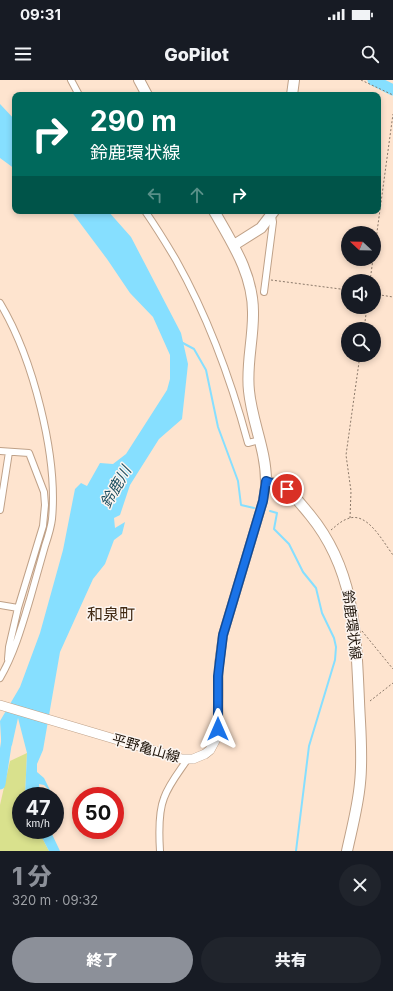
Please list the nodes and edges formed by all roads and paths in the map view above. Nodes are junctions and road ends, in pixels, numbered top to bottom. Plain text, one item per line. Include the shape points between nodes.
1 (71, 80) edge
2 (139, 80) edge
3 (294, 80) edge
4 (361, 80) edge
5 (77, 92) edge
6 (146, 92) edge
7 (292, 92) edge
8 (393, 95) edge
9 (393, 114) edge
10 (381, 202) edge
11 (148, 214) edge
12 (216, 214) edge
13 (272, 214) edge
14 (273, 214) edge
15 (379, 214) edge
16 (378, 226) edge
17 (234, 245) junction
18 (266, 279) junction
19 (341, 289) edge
20 (264, 292) dead end
21 (381, 295) edge
22 (393, 297) edge
23 (0, 303) edge
24 (359, 362) edge
25 (260, 440) junction
26 (0, 450) edge
27 (9, 452) junction
28 (266, 481) junction
29 (0, 510) edge
30 (350, 518) junction
31 (324, 535) junction
32 (393, 555) edge
33 (0, 605) edge
34 (18, 608) junction
35 (355, 630) junction
36 (8, 661) junction
37 (393, 669) edge
38 (0, 678) edge
39 (393, 683) edge
40 (370, 701) dead end
41 (0, 705) edge
42 (185, 759) junction
43 (160, 851) edge
44 (347, 851) edge

1 - 5 street
2 - 6 main road
3 - 7 main road
4 - 8 path
9 - 10 path
11 - 25 street via 176,261 200,309 231,384 248,443
12 - 17 main road
13 - 17 main road via 261,228
14 - 18 street
15 - 16 path
17 - 25 main road via 253,297 254,317 248,392
18 - 19 path
18 - 20 street
21 - 22 path
23 - 36 street via 16,334 27,366 48,445 54,486 52,521 22,625
24 - 30 path via 346,455 351,491
25 - 28 main road
26 - 27 street
27 - 29 street
27 - 34 street via 29,454 44,492 45,505 43,526
28 - 31 main road, 鈴鹿環状線 via 290,492
28 - 42 main road, 平野亀山線 via 263,501 223,635 219,665 217,737 205,754
30 - 31 path
30 - 32 path via 358,518 370,524
31 - 35 main road, 鈴鹿環状線 via 341,566 348,587
33 - 34 street
34 - 36 street
35 - 37 path via 364,632
35 - 44 main road, 鈴鹿環状線 via 361,772
36 - 38 street
39 - 40 path
41 - 42 main road, 平野亀山線
42 - 43 street via 163,799

